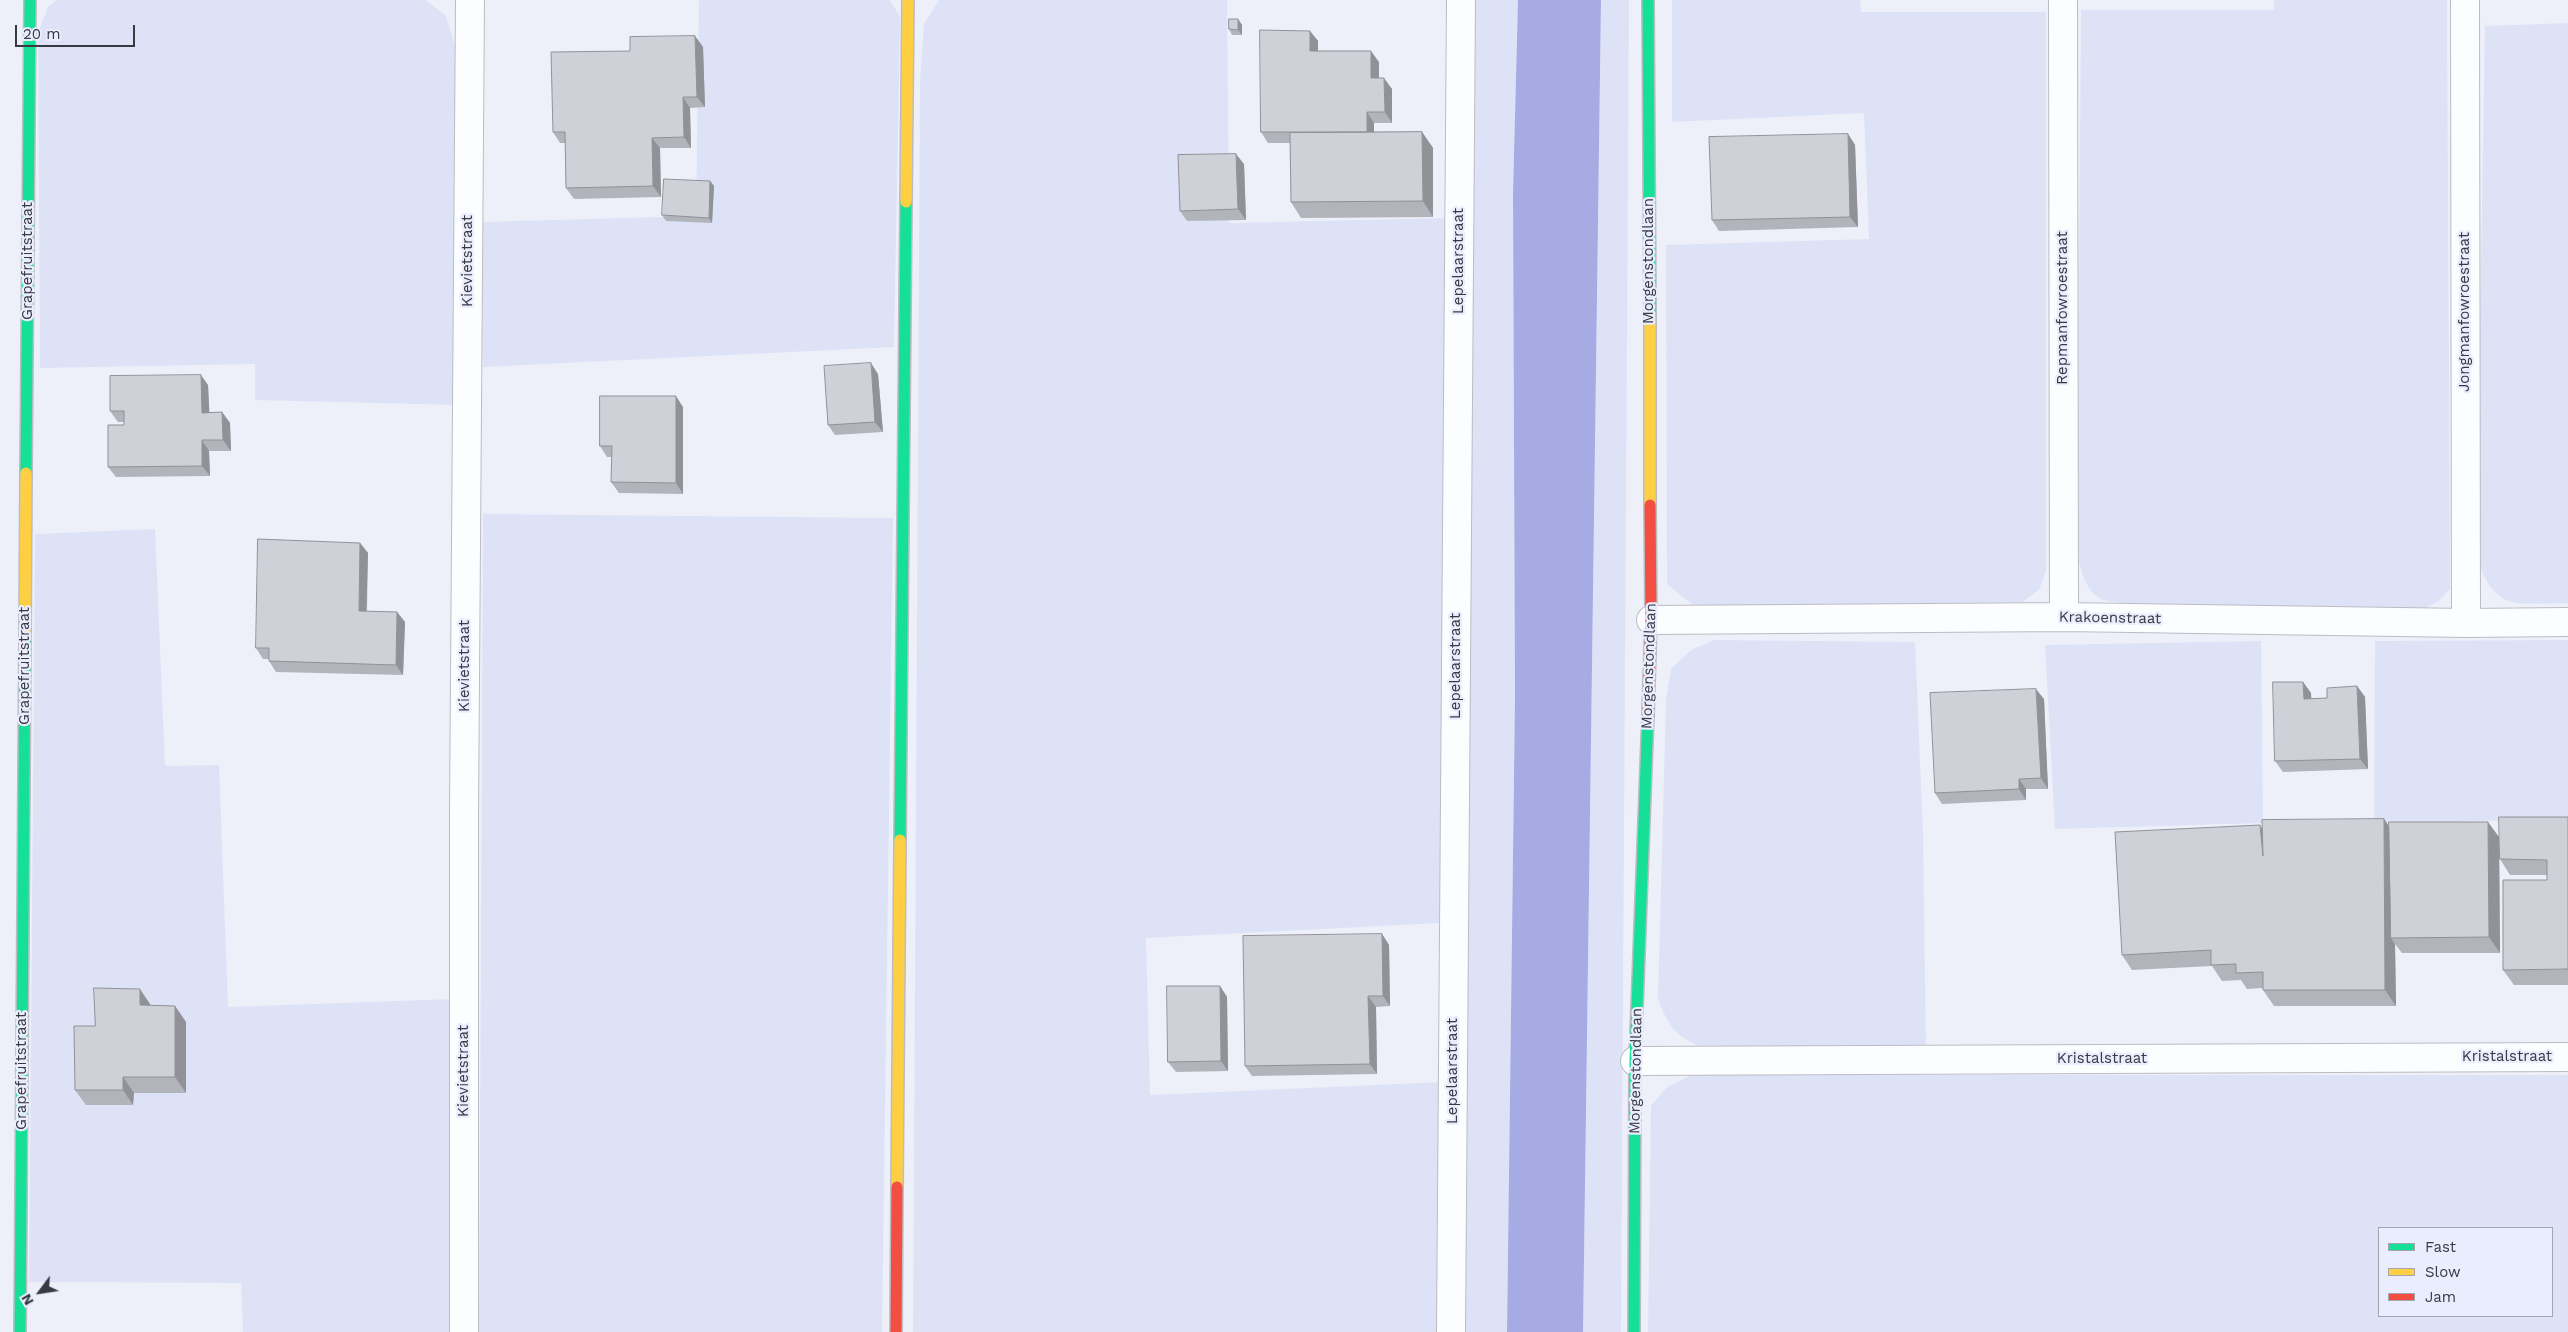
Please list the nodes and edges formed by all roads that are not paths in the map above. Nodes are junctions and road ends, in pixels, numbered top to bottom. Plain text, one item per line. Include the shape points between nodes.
1 (30, 0) edge
2 (470, 0) edge
3 (908, 0) edge
4 (1461, 0) edge
5 (1648, 0) edge
6 (2063, 0) edge
7 (2465, 0) edge
8 (2064, 617) junction
9 (1651, 620) junction
10 (2568, 622) edge
11 (2466, 623) junction
12 (2568, 1057) edge
13 (1635, 1060) junction
14 (20, 1332) edge
15 (464, 1332) edge
16 (896, 1332) edge
17 (1451, 1332) edge
18 (1634, 1332) edge

1 - 14 street, Grapefruitstraat
2 - 15 street, Kievietstraat
3 - 16 street
4 - 17 street, Lepelaarstraat
5 - 9 street, Morgenstondlaan
6 - 8 street, Repmanfowroestraat
7 - 11 street, Jongmanfowroestraat
8 - 9 street, Krakoenstraat
8 - 11 street, Krakoenstraat
9 - 13 street, Morgenstondlaan
10 - 11 street, Krakoenstraat
12 - 13 street, Kristalstraat
13 - 18 street, Morgenstondlaan

